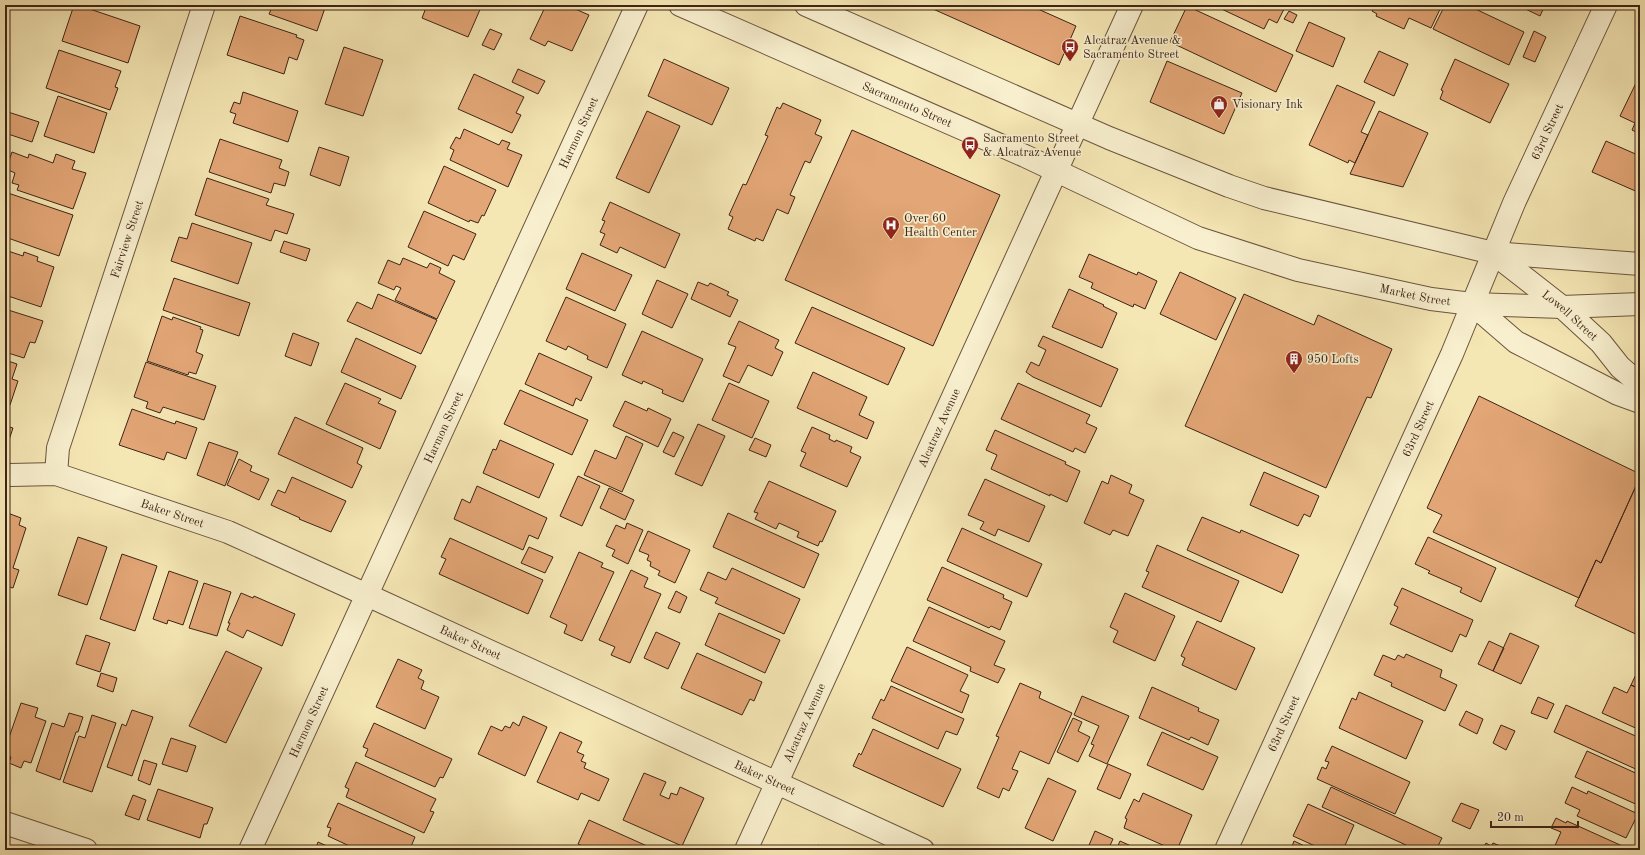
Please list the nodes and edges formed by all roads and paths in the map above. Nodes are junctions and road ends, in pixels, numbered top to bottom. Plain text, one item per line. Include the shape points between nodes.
1 (204, 5) edge
2 (637, 5) edge
3 (680, 5) edge
4 (806, 5) edge
5 (1132, 5) edge
6 (1606, 5) edge
7 (1078, 124) junction
8 (1056, 171) junction
9 (1198, 238) joint
10 (1493, 253) junction
11 (1640, 264) edge
12 (1472, 304) junction
13 (1640, 304) edge
14 (1562, 307) junction
15 (1640, 384) edge
16 (1640, 402) edge
17 (5, 474) edge
18 (56, 474) junction
19 (367, 595) junction
20 (777, 784) junction
21 (5, 823) edge
22 (86, 850) edge
23 (250, 850) edge
24 (746, 850) edge
25 (923, 850) edge
26 (1226, 850) edge

1 - 18 street, Fairview Street via 58,448
2 - 19 street, Harmon Street
3 - 8 street, Sacramento Street
4 - 7 street
5 - 7 street, Alcatraz Avenue
6 - 10 street, 63rd Street
7 - 8 street, Alcatraz Avenue
7 - 10 street via 1264,198
8 - 9 street, Sacramento Street
8 - 20 street, Alcatraz Avenue
9 - 12 street, Market Street via 1298,270 1431,299
10 - 11 street
10 - 12 street, 63rd Street
10 - 14 street, Lowell Street
12 - 14 street, Market Street
12 - 16 street via 1516,342 1618,394
12 - 26 street, 63rd Street
13 - 14 street, Market Street
14 - 15 street, Lowell Street
17 - 18 street, Baker Street
18 - 19 street, Baker Street via 228,532
19 - 20 street, Baker Street
19 - 23 street, Harmon Street
20 - 24 street, Alcatraz Avenue
20 - 25 street, Baker Street
21 - 22 street

